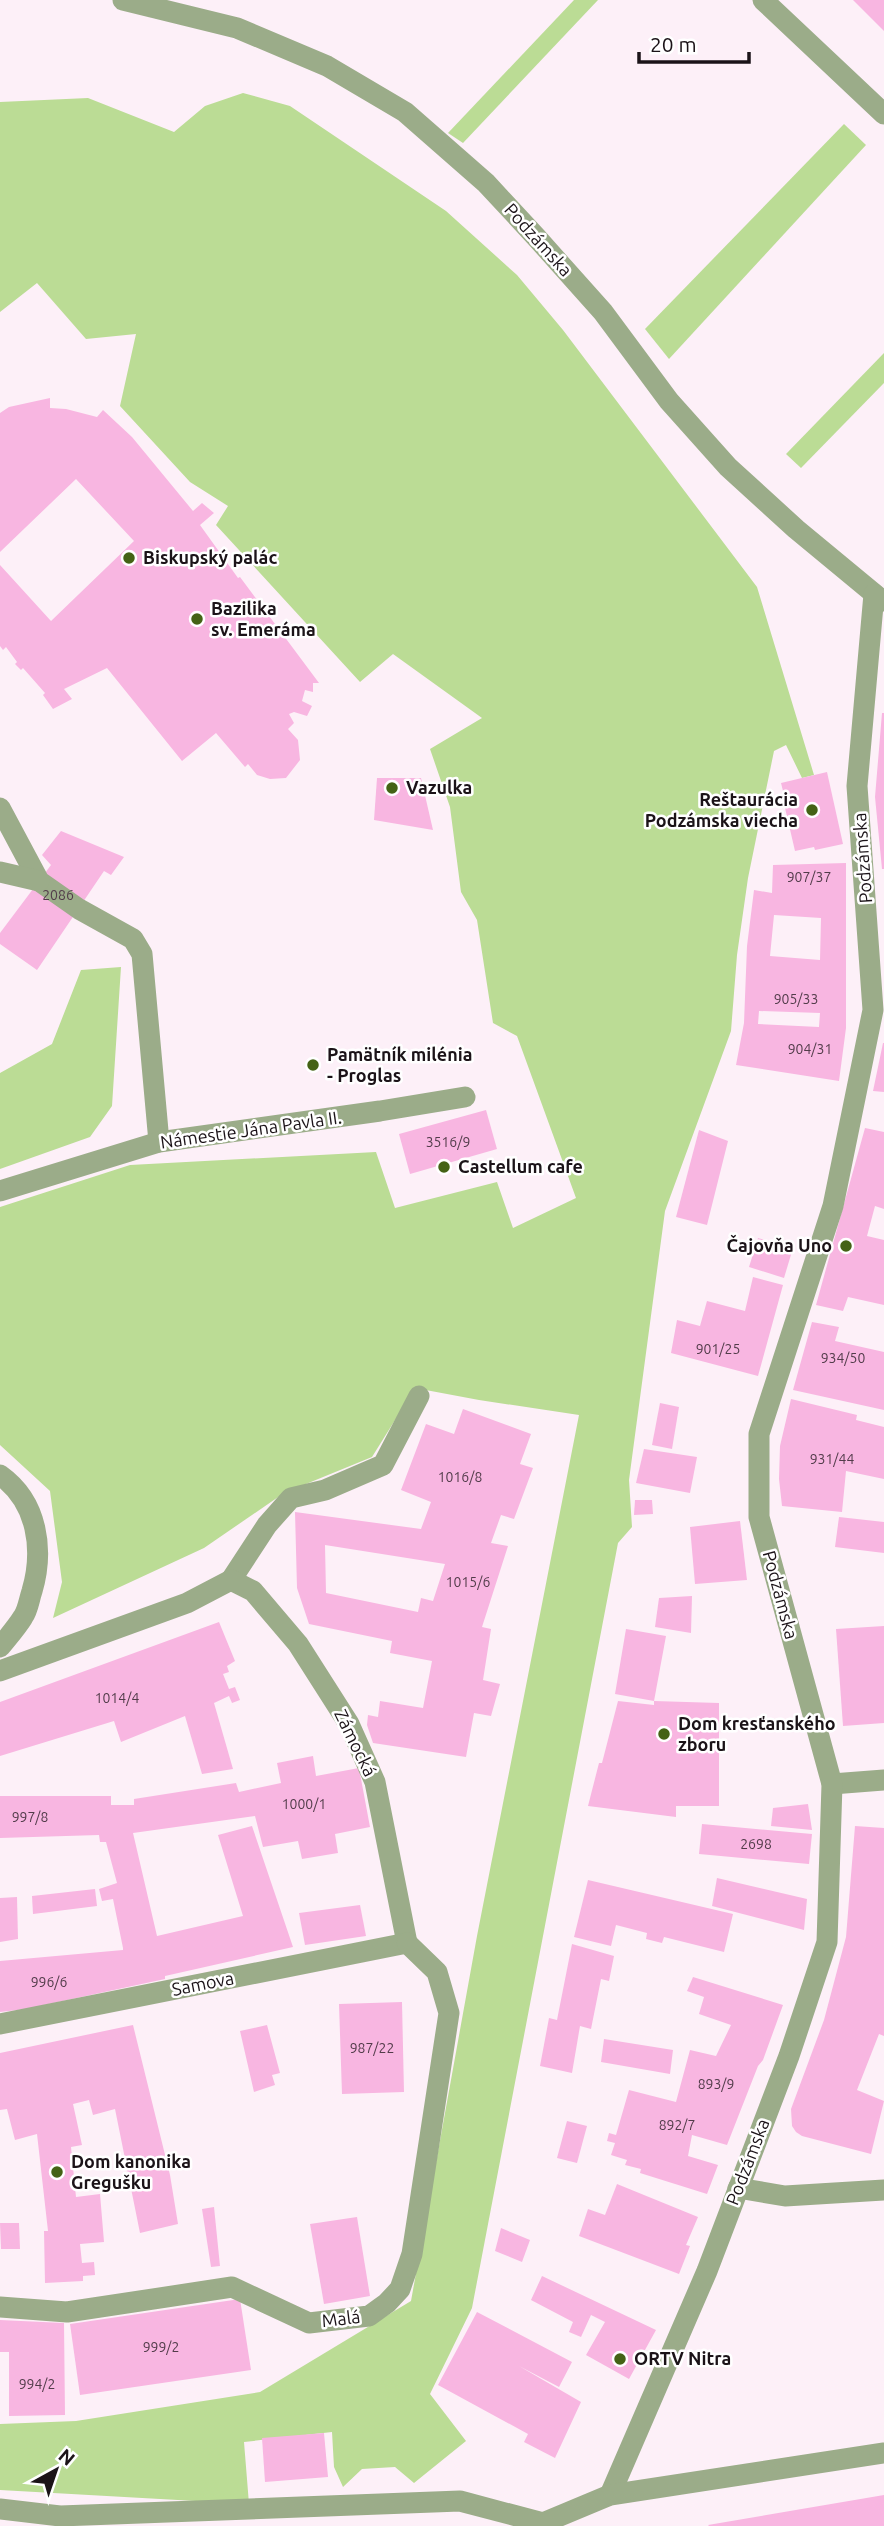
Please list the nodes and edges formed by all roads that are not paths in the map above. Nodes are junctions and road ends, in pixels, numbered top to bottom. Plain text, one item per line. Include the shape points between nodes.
1 (123, 0) edge
2 (763, 0) edge
3 (884, 114) edge
4 (881, 593) edge
5 (0, 808) edge
6 (0, 872) edge
7 (39, 881) junction
8 (465, 1097) dead end
9 (159, 1142) junction
10 (0, 1191) edge
11 (419, 1396) dead end
12 (0, 1475) edge
13 (231, 1580) junction
14 (0, 1647) edge
15 (0, 1671) edge
16 (884, 1780) edge
17 (832, 1784) junction
18 (407, 1943) junction
19 (0, 2024) edge
20 (738, 2189) junction
21 (884, 2190) edge
22 (0, 2307) edge
23 (884, 2453) edge
24 (611, 2495) junction
25 (0, 2509) edge
26 (543, 2525) edge

1 - 4 street, Podzámska via 237,28 327,66 405,112 486,183 536,237 728,467 796,530
2 - 3 street
4 - 17 street, Podzámska via 858,786 873,1010 833,1206 759,1434 759,1517
5 - 7 street
6 - 7 street
7 - 9 street via 133,939 142,954
8 - 9 street, Námestie Jána Pavla II.
9 - 10 street, Námestie Jána Pavla II.
11 - 13 street via 383,1465 325,1490 291,1498
12 - 14 street via 25,1504 37,1534 39,1558 24,1615
13 - 15 street via 187,1604
13 - 18 street, Zámocká via 253,1591 299,1644 349,1724 375,1782
16 - 17 street
17 - 20 street, Podzámska via 827,1942
18 - 19 street, Samova
18 - 22 street, Malá via 437,1972 449,2013 412,2254 400,2289 387,2303 369,2316 309,2323 232,2287 67,2312
20 - 21 street via 785,2196
20 - 24 street, Podzámska
23 - 24 street
24 - 26 street
25 - 26 street via 60,2516 460,2501

